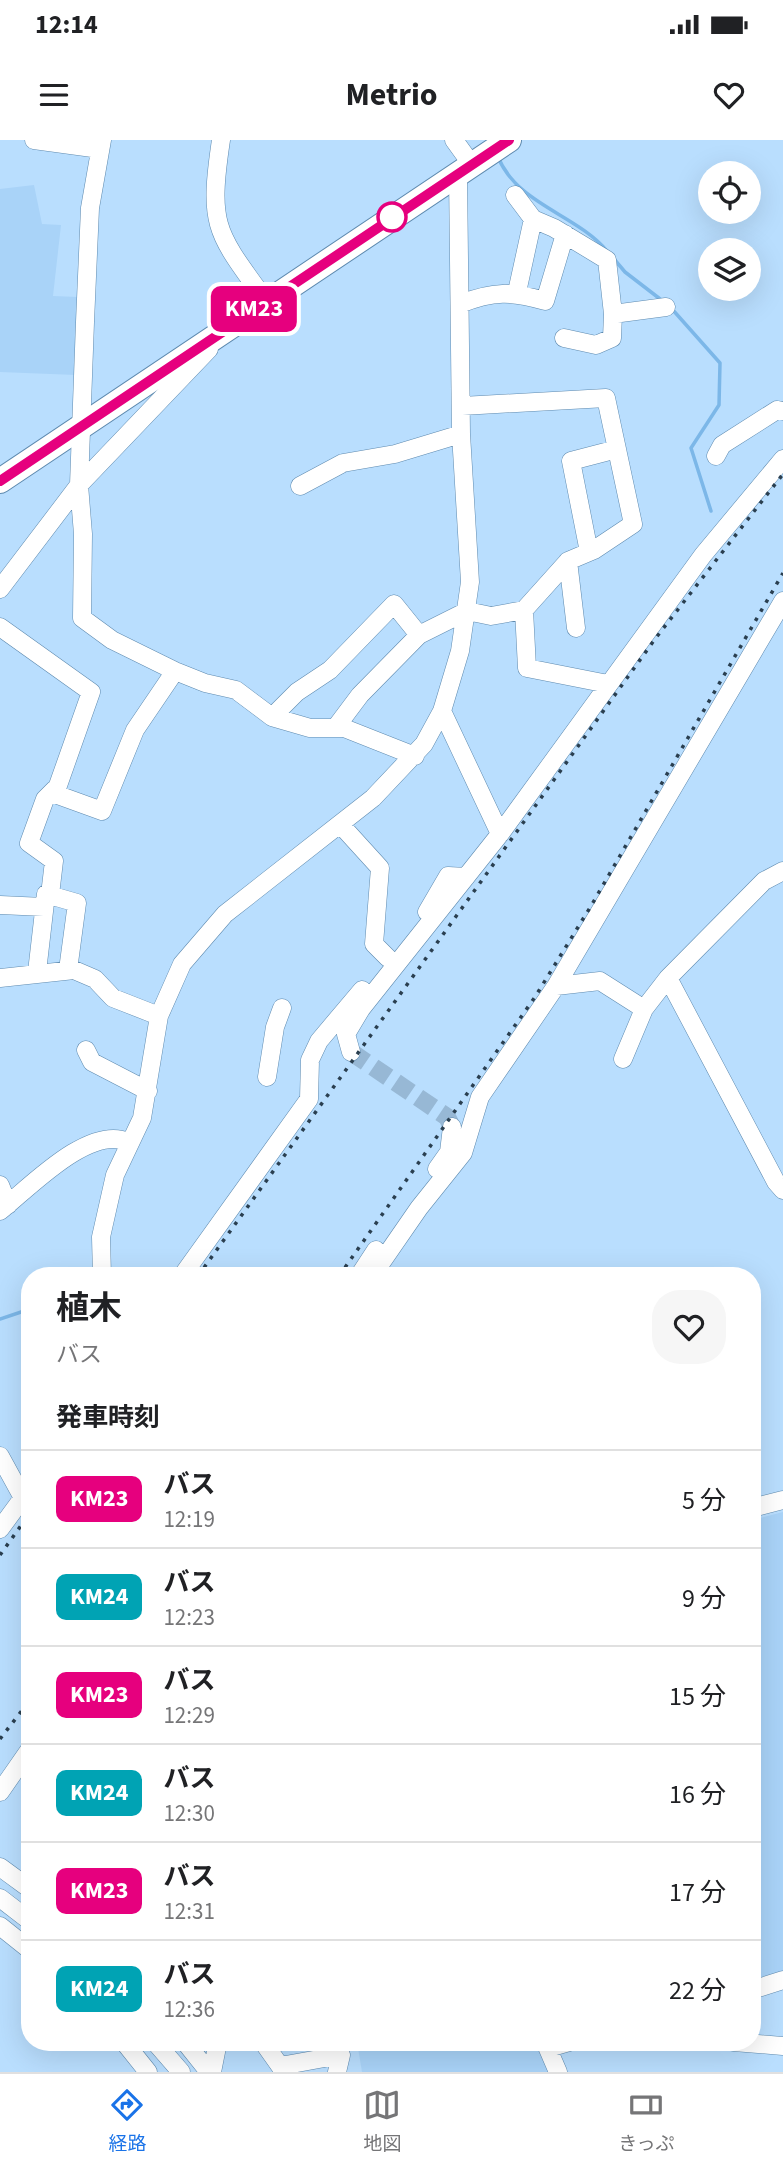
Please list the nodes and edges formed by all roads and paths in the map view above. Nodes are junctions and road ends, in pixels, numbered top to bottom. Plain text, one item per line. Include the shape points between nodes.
1 (34, 140) edge
2 (221, 140) edge
3 (454, 140) edge
4 (101, 145) edge
5 (486, 155) edge
6 (515, 195) dead end
7 (533, 219) junction
8 (565, 234) junction
9 (517, 292) junction
10 (266, 301) junction
11 (460, 304) junction
12 (666, 307) dead end
13 (613, 314) junction
14 (236, 322) junction
15 (564, 338) dead end
16 (462, 406) junction
17 (783, 411) edge
18 (82, 426) junction
19 (461, 434) junction
20 (617, 449) junction
21 (716, 456) dead end
22 (783, 459) edge
23 (0, 481) edge
24 (79, 485) junction
25 (300, 486) dead end
26 (589, 552) junction
27 (568, 561) junction
28 (0, 589) edge
29 (783, 601) edge
30 (524, 610) junction
31 (467, 611) junction
32 (0, 627) edge
33 (576, 628) dead end
34 (419, 635) junction
35 (175, 671) junction
36 (608, 684) junction
37 (442, 712) junction
38 (272, 717) junction
39 (336, 727) junction
40 (415, 756) junction
41 (55, 789) junction
42 (340, 824) junction
43 (500, 834) junction
44 (783, 871) edge
45 (466, 877) junction
46 (47, 901) junction
47 (0, 905) edge
48 (388, 958) junction
49 (68, 970) junction
50 (37, 972) junction
51 (0, 978) edge
52 (668, 978) junction
53 (556, 986) junction
54 (282, 1008) dead end
55 (644, 1009) junction
56 (159, 1016) junction
57 (86, 1050) dead end
58 (351, 1052) dead end
59 (623, 1059) dead end
60 (267, 1077) dead end
61 (148, 1091) junction
62 (452, 1127) dead end
63 (128, 1142) junction
64 (0, 1185) edge
65 (783, 1189) edge
66 (4, 1208) edge
67 (102, 1267) edge
68 (188, 1267) edge
69 (362, 1267) edge
70 (378, 1267) edge
71 (0, 1456) edge
72 (21, 1486) edge
73 (21, 1500) edge
74 (783, 1500) edge
75 (761, 1506) edge
76 (0, 1530) edge
77 (21, 1762) edge
78 (0, 1792) edge
79 (0, 1867) edge
80 (21, 1882) edge
81 (0, 1898) edge
82 (21, 1914) edge
83 (0, 1926) edge
84 (21, 1943) edge
85 (783, 1980) edge
86 (761, 1987) edge
87 (761, 2042) edge
88 (783, 2046) edge
89 (131, 2051) edge
90 (163, 2051) edge
91 (192, 2051) edge
92 (216, 2051) edge
93 (269, 2051) edge
94 (556, 2051) edge
95 (148, 2072) edge
96 (181, 2072) edge
97 (210, 2072) edge
98 (337, 2072) edge
99 (558, 2072) edge

1 - 4 street
2 - 10 street via 214,191 218,226 226,246
3 - 5 street
4 - 18 street via 90,208
5 - 10 highway
5 - 11 street
6 - 7 street
7 - 8 street
7 - 9 street
8 - 9 street via 545,301
8 - 13 street via 607,260
9 - 11 street via 482,295
10 - 14 highway
11 - 16 street
12 - 13 street
13 - 15 street via 612,338 596,345
14 - 18 highway
14 - 24 street
16 - 19 street
16 - 20 street via 606,398
17 - 21 street via 777,410 722,446
18 - 23 highway
18 - 24 street
19 - 25 street via 395,454 344,463
19 - 31 street via 470,582
20 - 26 street via 633,524
20 - 26 street via 571,461
22 - 36 street via 727,524
24 - 28 street
24 - 35 street via 82,618 111,640
26 - 27 street
27 - 30 street
27 - 33 street
29 - 53 street
30 - 31 street via 491,615
30 - 36 street via 527,668
31 - 34 street
31 - 37 street
32 - 41 street via 91,692
34 - 38 street via 394,604 330,670 297,692
34 - 39 street via 360,695
35 - 38 street via 236,690
35 - 41 street via 135,730 102,811 55,794
36 - 43 street
37 - 40 street
37 - 43 street
38 - 39 street via 310,728
39 - 40 street
40 - 42 street via 373,799
41 - 46 street via 45,799 29,843 54,861
42 - 48 street via 380,869 374,944
42 - 56 street via 225,914 182,964
43 - 45 street
44 - 52 street via 764,881
45 - 48 street via 448,876 427,911
45 - 58 street via 351,1023 346,1034
46 - 47 street
46 - 49 street via 77,903
46 - 50 street
48 - 68 street via 319,1041 310,1060 309,1099
49 - 50 street
49 - 56 street via 95,979 113,998
50 - 51 street
52 - 55 street
52 - 65 street
53 - 55 street via 600,981
53 - 70 street via 480,1097 463,1153
54 - 60 street
55 - 59 street
56 - 61 street
57 - 61 street via 92,1062
61 - 63 street via 142,1118
62 - 69 street via 449,1152
63 - 66 street via 113,1139 66,1157
63 - 67 street via 102,1228
64 - 66 street
71 - 72 street
73 - 76 street
74 - 75 street
77 - 78 street
79 - 80 street
81 - 82 street
83 - 84 street
85 - 86 street
87 - 88 street
89 - 95 street
90 - 96 street
91 - 97 street
92 - 97 street
93 - 98 street via 280,2066 341,2054
94 - 99 street

